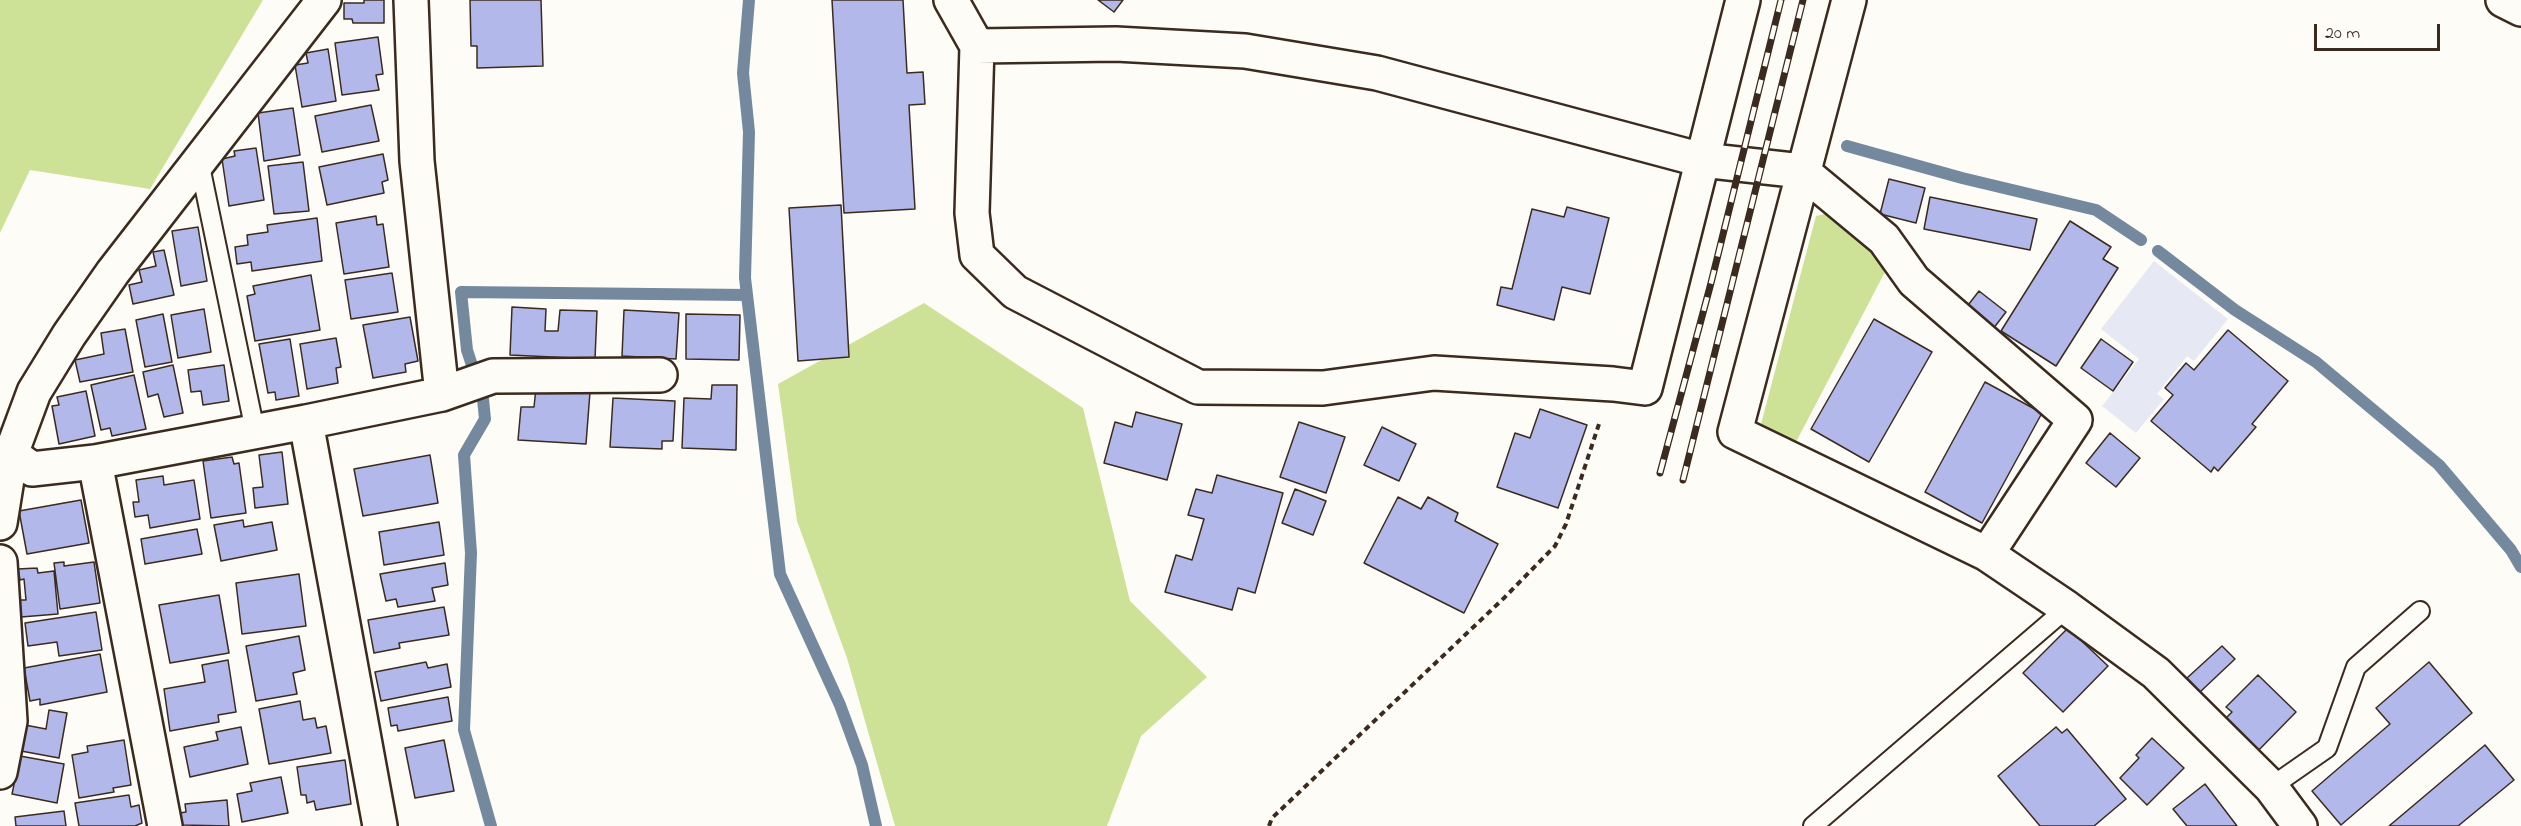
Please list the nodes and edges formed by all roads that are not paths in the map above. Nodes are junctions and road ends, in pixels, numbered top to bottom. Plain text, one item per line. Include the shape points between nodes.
1 (324, 0) edge
2 (411, 0) edge
3 (951, 0) edge
4 (1743, 0) edge
5 (1849, 0) edge
6 (2503, 0) edge
7 (2521, 9) edge
8 (977, 46) junction
9 (1702, 159) junction
10 (199, 161) junction
11 (1802, 171) junction
12 (660, 375) dead end
13 (442, 394) junction
14 (306, 422) junction
15 (255, 431) junction
16 (6, 456) edge
17 (95, 462) junction
18 (0, 523) edge
19 (1987, 554) junction
20 (0, 562) edge
21 (2067, 608) junction
22 (2420, 611) dead end
23 (0, 772) edge
24 (2271, 788) junction
25 (165, 826) edge
26 (380, 826) edge
27 (1813, 826) edge
28 (2300, 826) edge

1 - 10 street
2 - 13 street via 417,161
3 - 8 street
4 - 9 street
5 - 11 street
6 - 7 street
8 - 9 street via 1116,44 1245,51 1377,73
8 - 9 street via 972,213 977,255 1015,292 1198,387 1323,388 1434,373 1645,388
9 - 11 street
10 - 15 lane
10 - 16 street via 69,335 34,392
11 - 19 street via 1884,239 1914,281 2075,420
11 - 19 street via 1735,432
12 - 13 street via 493,376
13 - 14 street
14 - 15 street
14 - 26 street
15 - 17 street
16 - 17 street via 32,470
16 - 18 street
17 - 25 street
19 - 21 street
20 - 23 street via 10,721
21 - 24 street via 2156,673
21 - 27 lane
22 - 24 lane via 2356,667 2327,748
24 - 28 street

